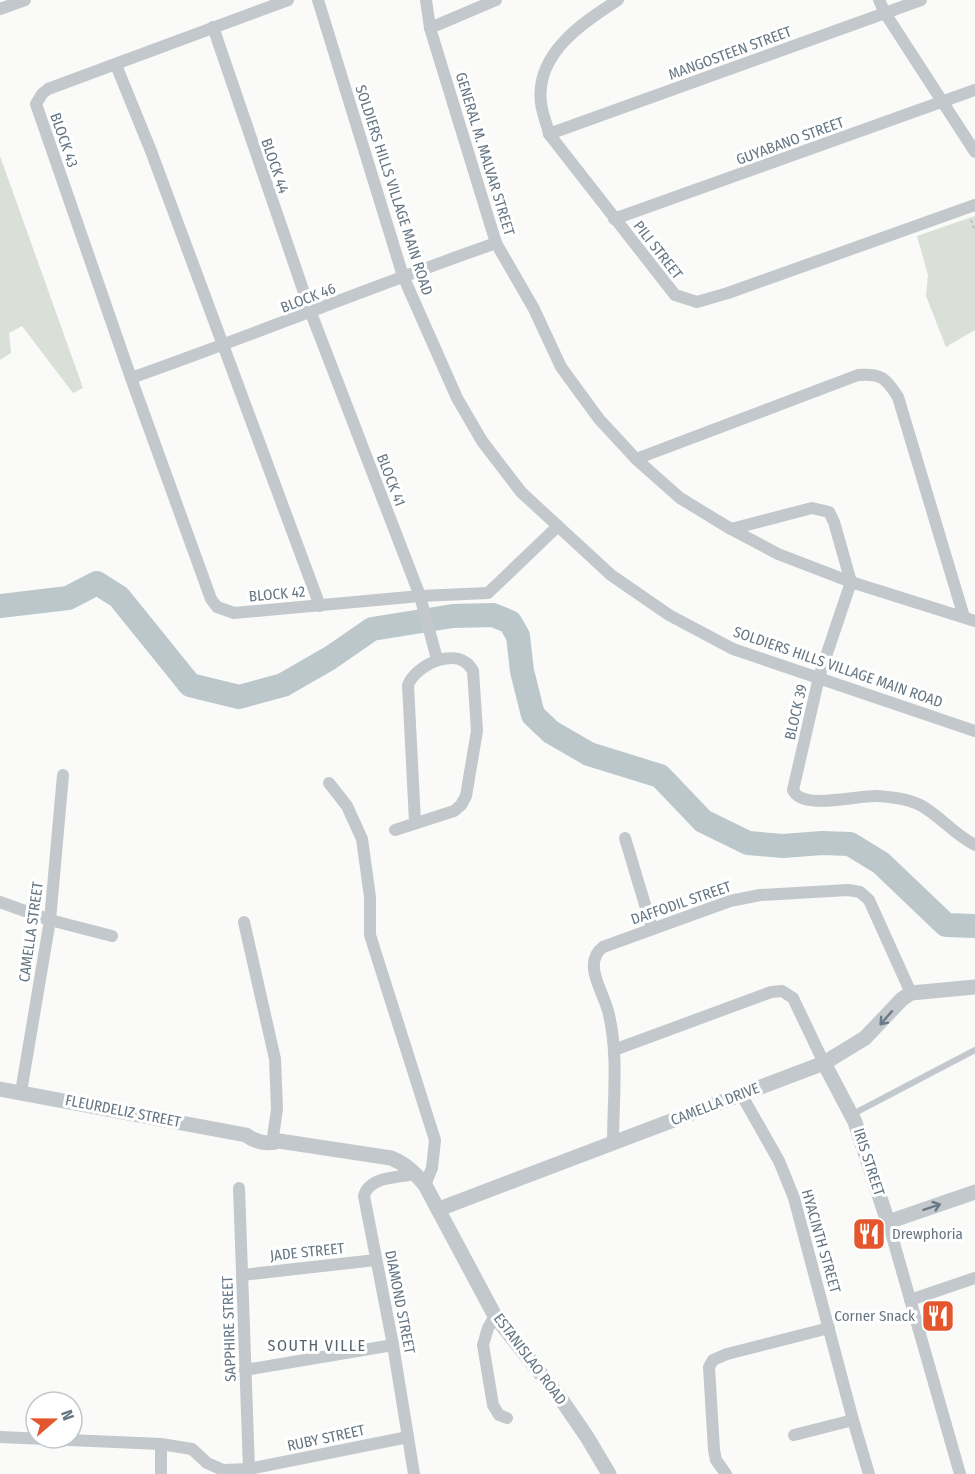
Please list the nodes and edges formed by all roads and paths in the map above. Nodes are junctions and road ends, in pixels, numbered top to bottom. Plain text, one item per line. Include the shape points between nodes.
1 (25, 0) edge
2 (288, 0) edge
3 (318, 0) edge
4 (426, 0) edge
5 (496, 0) edge
6 (618, 0) edge
7 (879, 0) edge
8 (921, 0) edge
9 (0, 9) edge
10 (885, 13) junction
11 (213, 27) junction
12 (430, 28) junction
13 (117, 65) junction
14 (975, 90) edge
15 (943, 102) junction
16 (549, 134) junction
17 (975, 153) edge
18 (975, 205) edge
19 (614, 219) junction
20 (496, 243) junction
21 (403, 276) junction
22 (311, 313) junction
23 (223, 346) junction
24 (131, 378) junction
25 (636, 459) junction
26 (558, 526) junction
27 (731, 528) junction
28 (851, 582) junction
29 (420, 596) junction
30 (320, 606) junction
31 (970, 619) edge
32 (437, 659) junction
33 (819, 677) junction
34 (975, 731) edge
35 (63, 775) dead end
36 (329, 783) dead end
37 (415, 822) junction
38 (395, 830) dead end
39 (625, 838) dead end
40 (975, 845) edge
41 (0, 902) edge
42 (50, 920) junction
43 (244, 922) dead end
44 (652, 928) junction
45 (112, 936) dead end
46 (975, 987) edge
47 (911, 993) junction
48 (614, 1050) junction
49 (975, 1050) edge
50 (824, 1063) junction
51 (0, 1089) edge
52 (21, 1092) junction
53 (741, 1094) junction
54 (852, 1115) junction
55 (274, 1140) junction
56 (613, 1143) junction
57 (421, 1180) junction
58 (239, 1188) dead end
59 (975, 1192) edge
60 (439, 1209) junction
61 (888, 1222) junction
62 (376, 1260) junction
63 (242, 1275) junction
64 (975, 1278) edge
65 (910, 1299) junction
66 (495, 1316) junction
67 (829, 1328) junction
68 (393, 1345) junction
69 (245, 1370) junction
70 (507, 1418) dead end
71 (853, 1420) junction
72 (794, 1435) dead end
73 (0, 1437) edge
74 (408, 1437) junction
75 (161, 1444) junction
76 (249, 1469) junction
77 (161, 1474) edge
78 (414, 1474) edge
79 (609, 1474) edge
80 (726, 1474) edge
81 (869, 1474) edge
82 (960, 1474) edge

1 - 9 street
2 - 11 street, BLOCK 43
3 - 21 street, SOLDIERS HILLS VILLAGE MAIN ROAD
4 - 12 street, GENERAL M. MALVAR STREET
5 - 12 street
6 - 16 street, PILI STREET via 563,42 549,60 541,81 541,103
7 - 10 street
8 - 10 street, MANGOSTEEN STREET
10 - 15 street
10 - 16 street, MANGOSTEEN STREET
11 - 13 street, BLOCK 43
11 - 22 street, BLOCK 44
12 - 20 street, GENERAL M. MALVAR STREET
13 - 23 street
13 - 24 street, BLOCK 43 via 48,89 36,104
14 - 15 street, GUYABANO STREET
15 - 17 street
15 - 19 street, GUYABANO STREET
16 - 19 street, PILI STREET
18 - 19 street, PILI STREET via 697,302 675,295
20 - 21 street, BLOCK 46
20 - 25 street, GENERAL M. MALVAR STREET via 534,309 561,367 599,419
21 - 22 street, BLOCK 46
21 - 26 street, SOLDIERS HILLS VILLAGE MAIN ROAD via 457,398 482,441 521,492
22 - 23 street, BLOCK 46
22 - 29 street, BLOCK 41
23 - 24 street, BLOCK 46
23 - 30 street
24 - 30 street, BLOCK 42 via 205,588 217,607 234,613
25 - 27 street, GENERAL M. MALVAR STREET via 680,498
25 - 31 street via 858,375 879,376 898,397
26 - 29 street, BLOCK 42 via 488,593
26 - 33 street, SOLDIERS HILLS VILLAGE MAIN ROAD via 611,575 669,615 733,648
27 - 28 street, GENERAL M. MALVAR STREET via 778,554
27 - 28 street via 812,508 829,512
28 - 31 street, GENERAL M. MALVAR STREET
28 - 33 street, BLOCK 39
29 - 30 street, BLOCK 42
29 - 32 street, BLOCK 41
32 - 37 street via 416,673 408,685
32 - 37 street via 470,664 477,731 461,805 454,811
33 - 34 street, SOLDIERS HILLS VILLAGE MAIN ROAD
33 - 40 street, BLOCK 39 via 794,794 826,801 875,796 900,798 922,806
35 - 42 street, CAMELLA STREET
36 - 57 street via 347,806 362,839 370,897 370,935 435,1140 432,1168
37 - 38 street
39 - 44 street
41 - 42 street
42 - 45 street
42 - 52 street, CAMELLA STREET
43 - 55 street via 275,1059 278,1085
44 - 47 street, DAFFODIL STREET via 730,901 760,895 860,892 869,900
44 - 48 street, DAFFODIL STREET via 603,947 593,958
46 - 47 street
47 -> 50 street, CAMELLA DRIVE via 865,1038
48 - 50 street via 782,991 793,998
48 - 56 street, DAFFODIL STREET
49 - 54 lane
50 - 53 street, CAMELLA DRIVE
50 - 54 street, IRIS STREET
51 - 52 street, FLEURDELIZ STREET
52 - 55 street, FLEURDELIZ STREET via 246,1135 252,1140
53 - 56 street, CAMELLA DRIVE
53 - 67 street, HYACINTH STREET via 795,1197
54 - 61 street, IRIS STREET
55 - 57 street, FLEURDELIZ STREET via 392,1158 410,1167
56 - 60 street, CAMELLA DRIVE
57 - 60 street, FLEURDELIZ STREET
57 - 62 street, DIAMOND STREET via 378,1181 366,1190
58 - 63 street, SAPPHIRE STREET
61 -> 59 street
60 - 66 street, ESTANISLAO ROAD
61 - 65 street, IRIS STREET
62 - 63 street, JADE STREET
62 - 68 street, DIAMOND STREET
63 - 69 street, SAPPHIRE STREET
64 - 65 street
65 - 82 street, IRIS STREET
66 - 70 street via 483,1345 493,1405 499,1415
66 - 79 street, ESTANISLAO ROAD via 561,1399
67 - 71 street, HYACINTH STREET
67 - 80 street via 713,1360 709,1367 714,1450
68 - 69 street
68 - 74 street, DIAMOND STREET
69 - 76 street, SAPPHIRE STREET
71 - 72 street
71 - 81 street, HYACINTH STREET
73 - 75 street, RUBY STREET
74 - 76 street, RUBY STREET
74 - 78 street, DIAMOND STREET
75 - 76 street, RUBY STREET via 192,1449 223,1470
75 - 77 street

